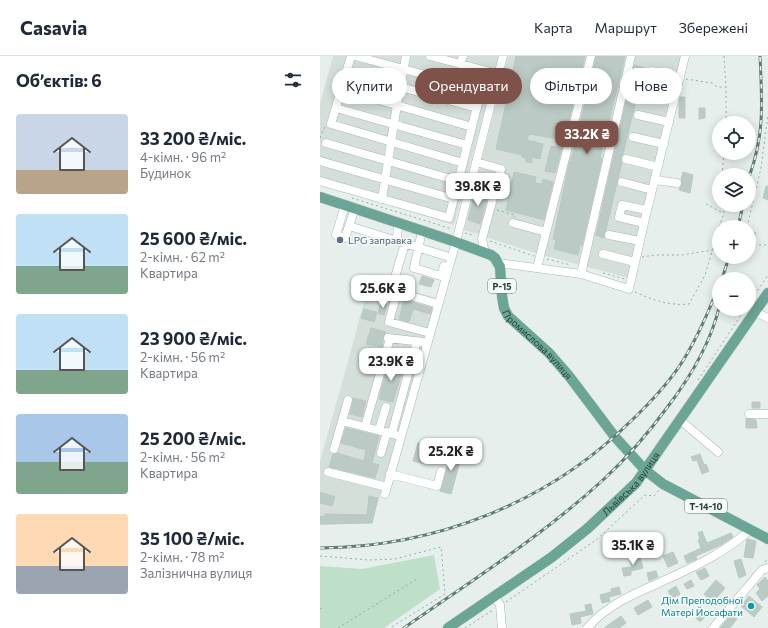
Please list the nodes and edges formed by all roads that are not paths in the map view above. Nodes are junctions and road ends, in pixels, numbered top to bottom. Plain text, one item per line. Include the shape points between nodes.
1 (351, 56) edge
2 (355, 56) edge
3 (406, 56) edge
4 (430, 56) edge
5 (503, 56) edge
6 (591, 56) edge
7 (631, 56) edge
8 (685, 56) edge
9 (461, 60) edge
10 (347, 68) edge
11 (399, 68) edge
12 (403, 68) edge
13 (481, 68) edge
14 (500, 68) edge
15 (682, 69) edge
16 (407, 90) edge
17 (337, 104) edge
18 (397, 104) joint
19 (478, 104) edge
20 (490, 104) edge
21 (673, 104) edge
22 (336, 108) junction
23 (477, 108) junction
24 (638, 115) dead end
25 (669, 122) junction
26 (394, 124) junction
27 (472, 127) junction
28 (633, 137) dead end
29 (323, 140) edge
30 (391, 142) junction
31 (664, 144) junction
32 (467, 145) junction
33 (626, 159) dead end
34 (320, 161) edge
35 (389, 161) junction
36 (476, 162) junction
37 (463, 163) junction
38 (658, 167) junction
39 (385, 180) junction
40 (655, 180) junction
41 (320, 181) edge
42 (458, 181) junction
43 (622, 182) dead end
44 (677, 183) dead end
45 (652, 190) junction
46 (320, 197) edge
47 (382, 199) junction
48 (454, 199) junction
49 (350, 206) junction
50 (647, 210) junction
51 (398, 223) junction
52 (513, 223) road end
53 (644, 223) junction
54 (349, 226) junction
55 (422, 231) junction
56 (546, 232) junction
57 (609, 235) dead end
58 (453, 241) junction
59 (640, 241) junction
60 (401, 242) junction
61 (418, 248) junction
62 (485, 253) junction
63 (603, 254) dead end
64 (446, 256) junction
65 (636, 260) junction
66 (498, 263) junction
67 (537, 268) junction
68 (581, 274) junction
69 (397, 292) junction
70 (768, 294) edge
71 (438, 304) junction
72 (756, 311) edge
73 (756, 312) edge
74 (752, 316) edge
75 (768, 318) edge
76 (430, 333) junction
77 (417, 341) junction
78 (427, 343) junction
79 (348, 400) dead end
80 (386, 407) dead end
81 (749, 414) dead end
82 (768, 414) edge
83 (680, 420) junction
84 (342, 421) junction
85 (364, 427) junction
86 (386, 432) junction
87 (401, 436) junction
88 (334, 449) dead end
89 (718, 452) dead end
90 (381, 453) dead end
91 (645, 470) junction
92 (441, 471) dead end
93 (328, 472) dead end
94 (390, 474) junction
95 (751, 529) junction
96 (768, 540) edge
97 (768, 568) edge
98 (497, 601) junction
99 (448, 628) edge
100 (502, 628) edge
101 (587, 628) edge
102 (713, 628) edge

1 - 10 street
2 - 11 street
3 - 12 street
4 - 9 street
5 - 14 street
6 - 56 street
7 - 68 street
8 - 15 street
9 - 13 street
16 - 23 street
17 - 22 street
18 - 26 street
18 - 27 street
19 - 23 street
20 - 36 street
21 - 25 street
22 - 26 street
22 - 30 street via 331,124
23 - 27 street
24 - 25 street
25 - 31 street
26 - 30 street
26 - 32 street
27 - 32 street
28 - 31 street
29 - 35 street
30 - 35 street
30 - 37 street
31 - 38 street
32 - 37 street
33 - 38 street
34 - 39 street
35 - 39 street
35 - 42 street
36 - 58 street
36 - 62 street via 501,169 482,239
37 - 42 street
38 - 40 street
39 - 47 street
39 - 48 street
40 - 44 street
40 - 45 street
41 - 47 street
42 - 48 street
43 - 45 street
45 - 50 street
46 - 49 main road
47 - 48 street via 449,218
49 - 51 main road
49 - 54 street
49 - 54 street via 336,235 345,238
50 - 53 street
50 - 53 street via 622,205 619,217
51 - 55 main road
51 - 60 street
52 - 56 street
53 - 59 street
54 - 60 street
55 - 58 main road
55 - 61 street
56 - 67 street
57 - 59 street
58 - 62 main road
58 - 64 street
58 - 71 street
59 - 65 street
60 - 61 street
60 - 69 street via 391,291
61 - 64 street
61 - 64 street via 414,268 440,278
62 - 66 main road via 495,258
63 - 65 street
65 - 68 street via 629,289
66 - 67 street
66 - 91 main road, Промислова вулиця / Р-15 via 504,308 508,316 549,353 624,448
67 - 68 street
69 - 71 street
69 - 76 street via 389,322
70 - 72 main road, Львівська вулиця
71 - 76 street
73 - 75 street
74 - 83 main road, Львівська вулиця
76 - 78 street
77 - 78 street
77 - 85 street via 389,338
77 - 86 street
78 - 87 street
79 - 84 street
80 - 86 street
81 - 82 street
83 - 89 street
83 - 91 main road, Львівська вулиця
84 - 85 street
84 - 88 street
85 - 86 street
86 - 87 street
86 - 90 street
87 - 94 street
91 - 95 main road, Т-14-10 via 663,484
91 - 98 main road, Львівська вулиця via 636,483 587,529
92 - 94 street via 437,486
93 - 94 street via 386,490
95 - 96 main road, Т-14-10
95 - 101 street via 722,552 629,596 594,620
97 - 102 street via 762,570
98 - 99 main road, Львівська вулиця
98 - 100 street

